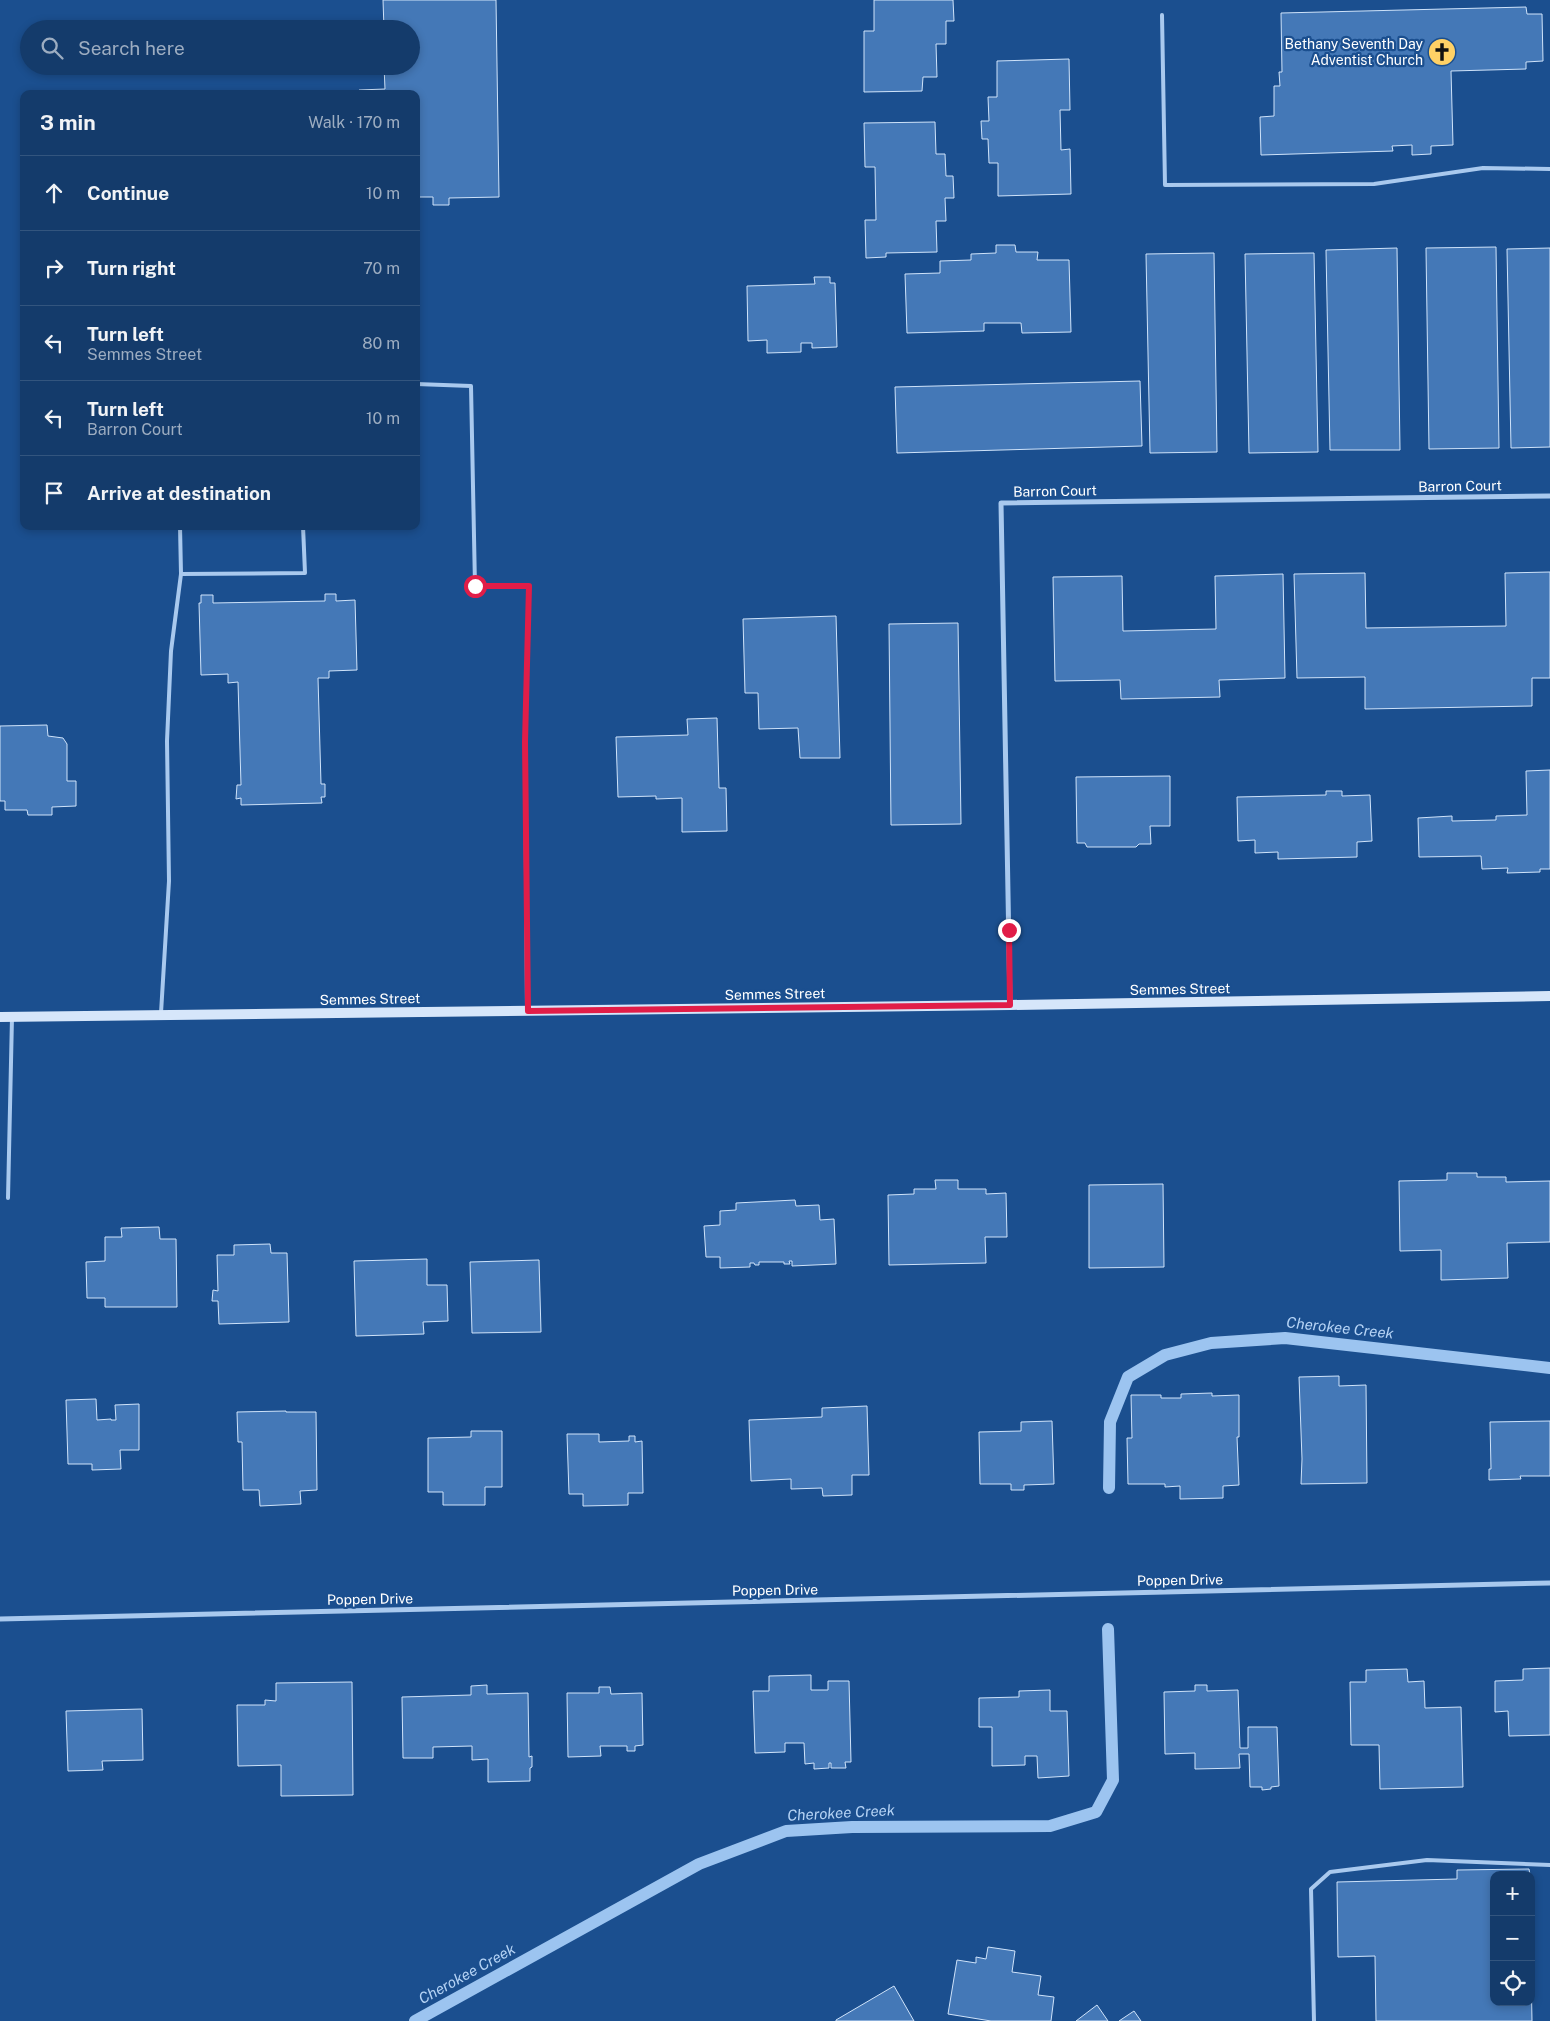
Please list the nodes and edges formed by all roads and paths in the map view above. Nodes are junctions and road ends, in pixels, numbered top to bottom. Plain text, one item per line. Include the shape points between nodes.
1 (1162, 15) dead end
2 (1550, 168) edge
3 (420, 384) edge
4 (1550, 496) edge
5 (180, 530) edge
6 (302, 530) edge
7 (181, 574) junction
8 (1550, 996) edge
9 (1010, 1005) junction
10 (528, 1011) junction
11 (160, 1015) junction
12 (12, 1017) junction
13 (0, 1018) edge
14 (8, 1198) dead end
15 (1550, 1583) edge
16 (0, 1619) edge
17 (1550, 1865) edge
18 (1314, 2021) edge

1 - 2 lane via 1165,185 1374,184 1483,168
3 - 10 lane via 471,386 475,586 529,586 525,742
4 - 9 street, Barron Court via 1002,503
5 - 7 lane
6 - 7 lane via 305,573
7 - 11 lane via 171,651 167,741 169,881
8 - 9 main road, Semmes Street
9 - 10 main road, Semmes Street
10 - 11 main road, Semmes Street
11 - 12 main road, Semmes Street
12 - 13 main road, Semmes Street
12 - 14 lane
15 - 16 street, Poppen Drive
17 - 18 lane via 1427,1860 1330,1872 1311,1889

